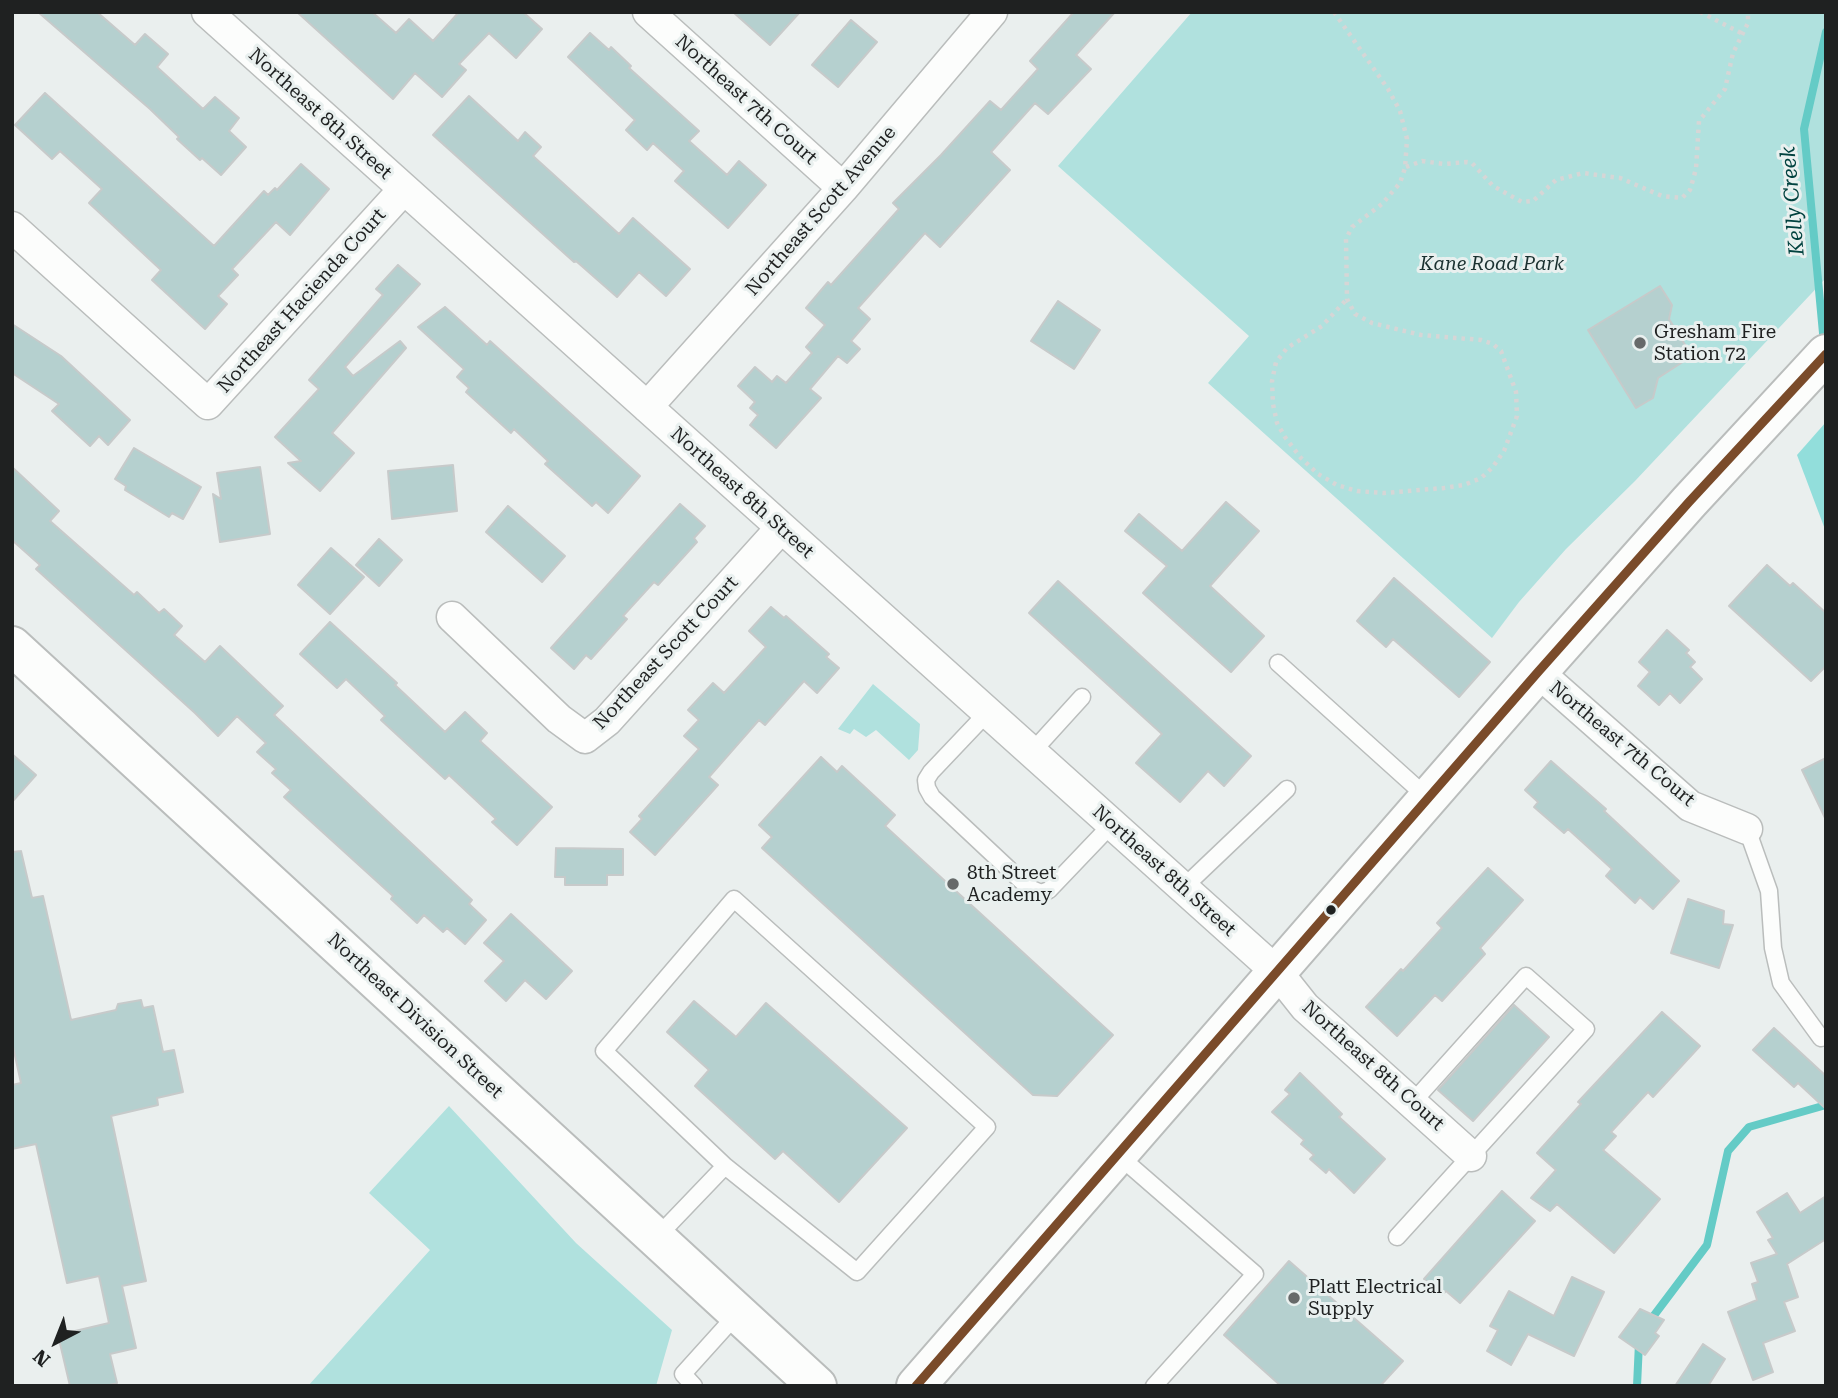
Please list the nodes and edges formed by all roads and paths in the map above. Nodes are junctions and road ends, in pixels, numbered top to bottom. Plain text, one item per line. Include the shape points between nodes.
1 (207, 12) edge
2 (648, 12) edge
3 (992, 12) edge
4 (1334, 12) edge
5 (1700, 12) edge
6 (1748, 12) edge
7 (1743, 34) junction
8 (1405, 168) junction
9 (843, 188) junction
10 (404, 189) junction
11 (12, 227) edge
12 (1347, 299) junction
13 (1826, 354) edge
14 (647, 407) junction
15 (781, 528) junction
16 (452, 617) dead end
17 (12, 646) edge
18 (1279, 663) dead end
19 (1538, 672) junction
20 (1082, 697) dead end
21 (988, 713) junction
22 (1032, 752) junction
23 (1287, 789) dead end
24 (1430, 799) junction
25 (1112, 824) junction
26 (1747, 829) joint
27 (1184, 888) junction
28 (1278, 973) junction
29 (1821, 1038) dead end
30 (1412, 1103) junction
31 (1118, 1155) junction
32 (1471, 1156) junction
33 (725, 1166) junction
34 (1397, 1237) dead end
35 (656, 1238) junction
36 (738, 1313) junction
37 (694, 1386) edge
38 (817, 1386) edge
39 (916, 1386) edge
40 (1154, 1386) edge

1 - 10 street, Northeast 8th Street
2 - 9 street, Northeast 7th Court
3 - 9 street, Northeast Scott Avenue
4 - 8 path via 1401,111 1407,139
5 - 7 path
6 - 7 path
7 - 8 path via 1733,53 1725,89 1699,121 1696,170 1690,190 1682,198 1662,196 1620,178 1583,173 1556,180 1532,201 1522,202 1493,186 1466,162 1422,161
8 - 12 path via 1391,195 1348,234
9 - 14 street, Northeast Scott Avenue
10 - 11 street, Northeast Hacienda Court via 208,404
10 - 14 street, Northeast 8th Street
12 - 12 path via 1322,326 1287,348 1276,362 1273,404 1285,438 1318,474 1357,491 1444,488 1481,478 1504,451 1517,416 1516,392 1502,351 1481,340 1421,335 1364,321
13 - 19 main road
14 - 15 street, Northeast 8th Street
15 - 16 street, Northeast Scott Court via 607,722 585,738
15 - 21 street, Northeast 8th Street
17 - 35 main road, Northeast Division Street
18 - 24 lane
19 - 24 main road
19 - 26 street, Northeast 7th Court via 1690,806
20 - 22 lane
21 - 22 street, Northeast 8th Street
21 - 25 lane via 932,772 927,788 1029,888 1041,893 1049,890
22 - 25 street, Northeast 8th Street
23 - 27 lane
24 - 28 main road
25 - 27 street, Northeast 8th Street
26 - 29 lane via 1769,891 1781,983
27 - 28 street, Northeast 8th Street
28 - 30 street, Northeast 8th Court via 1306,1007
28 - 31 main road
30 - 32 street, Northeast 8th Court
30 - 32 lane via 1526,976 1586,1029
31 - 39 main road
31 - 40 lane via 1255,1274
32 - 34 lane
33 - 33 lane via 604,1051 734,899 987,1127 857,1272
33 - 35 lane
35 - 36 main road, Northeast Division Street
36 - 37 lane via 683,1374
36 - 38 main road, Northeast Division Street

